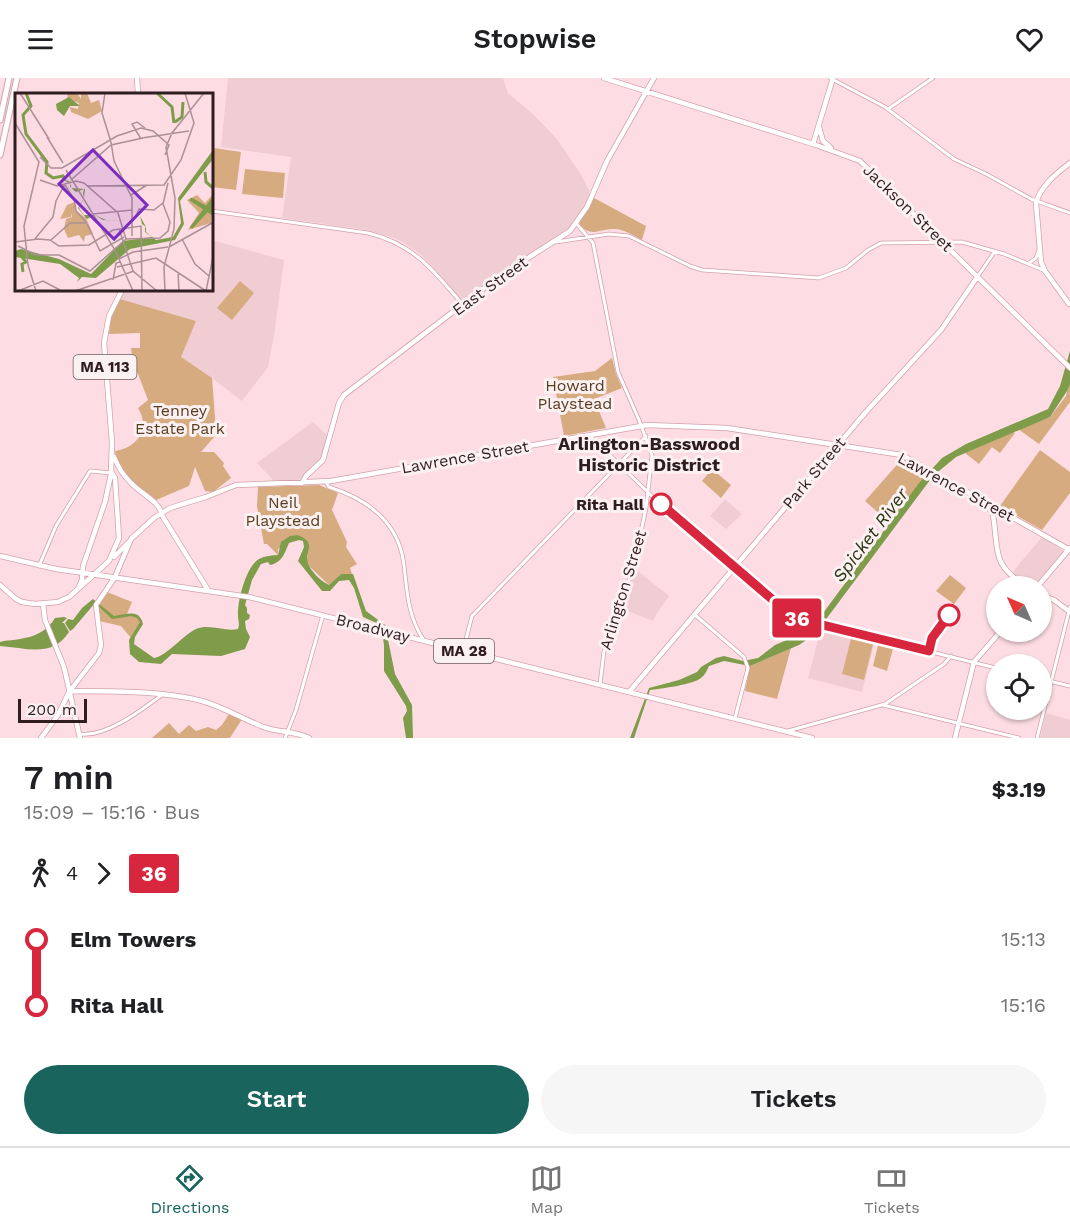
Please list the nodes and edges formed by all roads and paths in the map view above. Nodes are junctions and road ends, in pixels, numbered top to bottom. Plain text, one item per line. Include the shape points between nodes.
1 (9, 78) edge
2 (17, 78) edge
3 (137, 78) edge
4 (604, 78) edge
5 (654, 78) edge
6 (832, 78) edge
7 (933, 78) edge
8 (647, 91) junction
9 (138, 93) edge
10 (888, 109) junction
11 (0, 120) edge
12 (819, 123) junction
13 (815, 144) junction
14 (841, 153) junction
15 (0, 155) edge
16 (1070, 163) edge
17 (1036, 201) junction
18 (213, 212) edge
19 (1070, 213) edge
20 (576, 224) junction
21 (589, 237) junction
22 (945, 243) junction
23 (552, 244) junction
24 (1040, 248) junction
25 (995, 251) junction
26 (1029, 264) junction
27 (1045, 271) junction
28 (978, 276) junction
29 (122, 291) edge
30 (1070, 304) edge
31 (463, 305) junction
32 (1070, 368) edge
33 (642, 426) junction
34 (589, 435) junction
35 (646, 436) junction
36 (839, 444) junction
37 (113, 455) junction
38 (619, 464) junction
39 (111, 472) junction
40 (305, 482) junction
41 (329, 483) junction
42 (648, 492) junction
43 (973, 495) junction
44 (162, 512) junction
45 (1004, 513) junction
46 (994, 523) junction
47 (133, 538) junction
48 (1070, 549) edge
49 (0, 556) edge
50 (109, 561) junction
51 (39, 566) junction
52 (100, 568) junction
53 (735, 568) junction
54 (83, 573) junction
55 (94, 573) junction
56 (102, 574) junction
57 (199, 575) junction
58 (1014, 576) edge
59 (1047, 576) edge
60 (116, 577) junction
61 (84, 583) junction
62 (0, 585) edge
63 (78, 589) junction
64 (198, 589) junction
65 (208, 590) junction
66 (1052, 599) edge
67 (50, 603) junction
68 (43, 604) junction
69 (1070, 610) edge
70 (44, 614) junction
71 (323, 615) junction
72 (694, 615) junction
73 (424, 641) junction
74 (991, 642) edge
75 (463, 651) junction
76 (951, 657) junction
77 (974, 662) junction
78 (986, 665) edge
79 (1052, 678) edge
80 (1052, 682) edge
81 (70, 683) junction
82 (600, 684) junction
83 (1070, 686) edge
84 (69, 691) junction
85 (629, 692) junction
86 (163, 694) junction
87 (882, 705) junction
88 (735, 718) junction
89 (1042, 720) edge
90 (959, 723) junction
91 (287, 732) junction
92 (786, 732) junction
93 (80, 736) edge
94 (41, 738) edge
95 (285, 738) edge
96 (309, 738) edge
97 (812, 738) edge
98 (955, 738) edge
99 (1019, 738) edge
100 (1037, 738) edge

1 - 11 highway
2 - 15 highway
3 - 9 main road
4 - 8 main road, Jackson Street
5 - 8 main road, East Street
6 - 10 street
6 - 12 main road
7 - 10 street
8 - 13 main road, Jackson Street
8 - 20 main road, East Street
10 - 17 street via 954,159
12 - 13 main road
12 - 14 main road via 823,141
13 - 14 main road, Jackson Street
14 - 22 main road, Jackson Street via 864,165
16 - 17 main road via 1047,184
17 - 19 street
17 - 24 main road
18 - 31 street via 391,240 421,258
20 - 21 street, Arlington Street
20 - 23 main road, East Street
21 - 22 street via 624,235 699,270 818,278 846,268 881,243
21 - 23 street
21 - 33 street, Arlington Street via 598,265 616,365
22 - 25 street via 968,243
22 - 28 main road, Jackson Street
23 - 31 main road, East Street via 512,267
24 - 26 street
24 - 27 main road
25 - 26 street
25 - 28 street, Park Street
26 - 27 street
27 - 30 main road
28 - 32 main road, Jackson Street
28 - 36 main road, Park Street via 941,330
29 - 37 main road, MA 113 via 109,316 104,346
31 - 40 main road, East Street via 344,395 323,460
33 - 34 main road, Lawrence Street
33 - 35 street, Arlington Street
33 - 36 main road, Lawrence Street via 727,428
34 - 38 street
34 - 41 main road, Lawrence Street
35 - 38 street
35 - 42 street, Arlington Street via 652,455
36 - 43 main road, Lawrence Street via 897,453
36 - 53 main road, Park Street
37 - 39 main road, MA 113
37 - 44 main road via 123,474
38 - 42 street
38 - 75 street via 472,616
39 - 50 main road, MA 113 via 115,478 119,534
39 - 51 street via 90,471 56,526
39 - 54 main road, MA 113
40 - 41 main road, Lawrence Street
40 - 44 main road, Lawrence Street via 236,485
41 - 73 street via 369,505 388,521 401,548 412,618
42 - 53 street
42 - 82 street, Arlington Street via 627,587 604,651
43 - 45 main road, Lawrence Street
43 - 46 main road via 992,511
44 - 47 main road, Lawrence Street
44 - 57 main road
45 - 46 main road
45 - 48 main road, Lawrence Street
46 - 58 main road via 1002,566
47 - 50 main road, Lawrence Street
47 - 60 main road
48 - 59 main road
49 - 51 main road, Broadway / MA 28
50 - 52 main road, Lawrence Street
51 - 54 main road, Broadway / MA 28
52 - 55 main road, Lawrence Street
52 - 56 main road
53 - 72 main road, Park Street
53 - 76 street via 794,618
54 - 55 main road, Broadway / MA 28
54 - 61 main road
54 - 63 main road, MA 113
55 - 56 main road, Broadway / MA 28
55 - 61 main road, Lawrence Street
56 - 60 main road, Broadway / MA 28
57 - 64 main road
57 - 65 main road
60 - 64 main road, Broadway / MA 28
60 - 81 main road via 96,605 99,653 78,680
61 - 63 main road, Lawrence Street
62 - 68 main road via 22,602
63 - 67 main road, Lawrence Street via 67,599
64 - 65 main road, Broadway / MA 28
65 - 71 main road, Broadway / MA 28
66 - 69 main road
67 - 68 main road, Lawrence Street
67 - 70 main road
68 - 70 main road
69 - 79 street
70 - 81 main road
71 - 73 main road, Broadway / MA 28
71 - 91 street
72 - 85 main road, Park Street
72 - 88 street via 744,657 748,669
73 - 75 main road, Broadway / MA 28
74 - 77 main road
75 - 82 main road, Broadway / MA 28
76 - 77 street
76 - 87 street
77 - 78 street
77 - 90 main road
80 - 83 street
81 - 84 main road
82 - 85 main road, Broadway / MA 28
84 - 86 main road
84 - 93 main road
84 - 94 main road
85 - 88 main road, Broadway / MA 28
86 - 91 main road via 204,702 262,727
86 - 93 street via 113,726
87 - 90 street
87 - 92 street
88 - 92 main road, Broadway / MA 28
89 - 100 street
90 - 98 main road
90 - 99 street
91 - 95 street
91 - 96 main road
92 - 97 main road, Broadway / MA 28

